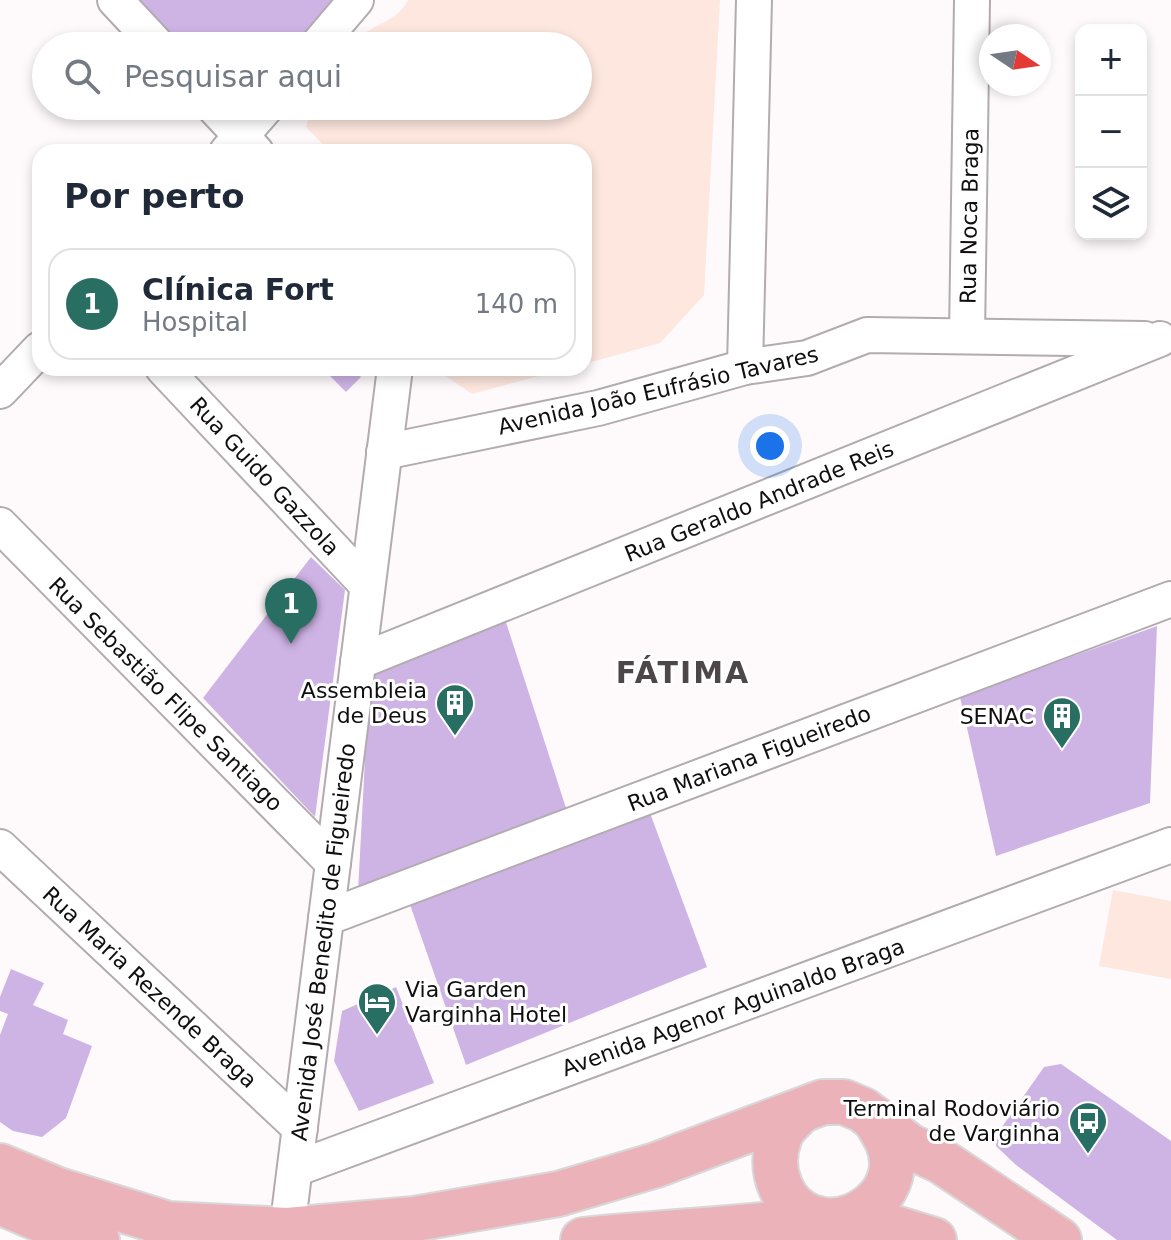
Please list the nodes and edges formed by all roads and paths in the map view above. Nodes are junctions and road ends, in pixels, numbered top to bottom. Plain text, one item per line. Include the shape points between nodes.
1 (115, 0) edge
2 (356, 0) edge
3 (754, 0) edge
4 (972, 0) edge
5 (145, 32) edge
6 (329, 32) edge
7 (223, 120) edge
8 (258, 120) edge
9 (239, 144) edge
10 (243, 144) edge
11 (967, 336) junction
12 (1165, 340) edge
13 (32, 357) edge
14 (745, 367) junction
15 (171, 376) edge
16 (394, 376) edge
17 (0, 391) edge
18 (384, 452) junction
19 (0, 525) edge
20 (367, 585) junction
21 (1171, 599) edge
22 (358, 662) junction
23 (1171, 845) edge
24 (0, 847) edge
25 (333, 863) junction
26 (326, 918) junction
27 (799, 1112) junction
28 (874, 1118) junction
29 (300, 1128) junction
30 (0, 1166) edge
31 (295, 1169) junction
32 (0, 1202) edge
33 (831, 1220) junction
34 (287, 1230) junction
35 (690, 1235) edge
36 (76, 1236) edge
37 (583, 1240) edge
38 (934, 1240) edge
39 (1059, 1240) edge

1 - 5 street
2 - 6 street
3 - 14 street
4 - 11 street, Rua Noca Braga
7 - 9 street
8 - 10 street
11 - 12 street, Avenida João Eufrásio Tavares
11 - 14 street, Avenida João Eufrásio Tavares via 867,335 807,358
12 - 22 street, Rua Geraldo Andrade Reis
13 - 17 street
14 - 18 street, Avenida João Eufrásio Tavares via 598,408
15 - 20 street, Rua Guido Gazzola
16 - 18 street, Avenida José Benedito de Figueiredo
18 - 20 street, Avenida José Benedito de Figueiredo
19 - 25 street, Rua Sebastião Flipe Santiago
20 - 22 street, Avenida José Benedito de Figueiredo
21 - 26 street, Rua Mariana Figueiredo
22 - 25 street, Avenida José Benedito de Figueiredo
23 - 31 street, Avenida Agenor Aguinaldo Braga
24 - 29 street, Rua Maria Rezende Braga
25 - 26 street, Avenida José Benedito de Figueiredo
26 - 29 street, Avenida José Benedito de Figueiredo
27 - 28 main road via 823,1102 844,1102
27 - 33 main road via 781,1132 773,1158 778,1185 794,1207
27 - 34 main road via 656,1165 558,1194 415,1219
28 - 33 main road via 888,1140 892,1165 885,1190 867,1210
28 - 39 main road via 909,1146 941,1161
29 - 31 street, Avenida José Benedito de Figueiredo
30 - 34 main road via 168,1224
31 - 34 street, Avenida José Benedito de Figueiredo
32 - 36 main road
33 - 35 main road
33 - 38 main road
35 - 37 main road

